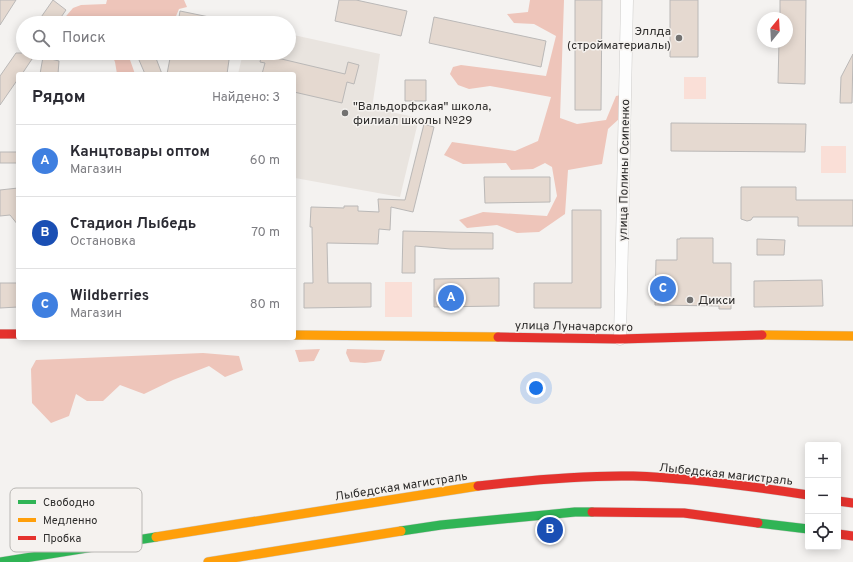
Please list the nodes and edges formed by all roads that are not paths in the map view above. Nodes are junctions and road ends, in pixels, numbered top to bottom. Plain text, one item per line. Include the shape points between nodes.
1 (627, 0) edge
2 (0, 334) edge
3 (16, 334) edge
4 (296, 335) edge
5 (853, 336) edge
6 (620, 339) junction
7 (805, 495) edge
8 (841, 501) edge
9 (853, 503) edge
10 (805, 529) edge
11 (841, 534) edge
12 (853, 536) edge
13 (142, 539) edge
14 (61, 552) edge
15 (0, 562) edge
16 (208, 562) edge

1 - 6 street, улица Полины Осипенко
2 - 3 main road
4 - 6 main road, улица Луначарского
5 - 6 main road, улица Луначарского via 744,335
7 - 13 main road, Лыбедская магистраль via 755,486 670,478 577,477 435,491
8 - 9 main road
10 - 16 main road via 684,513 575,512 441,525
11 - 12 main road
14 - 15 main road, Лыбедская магистраль

